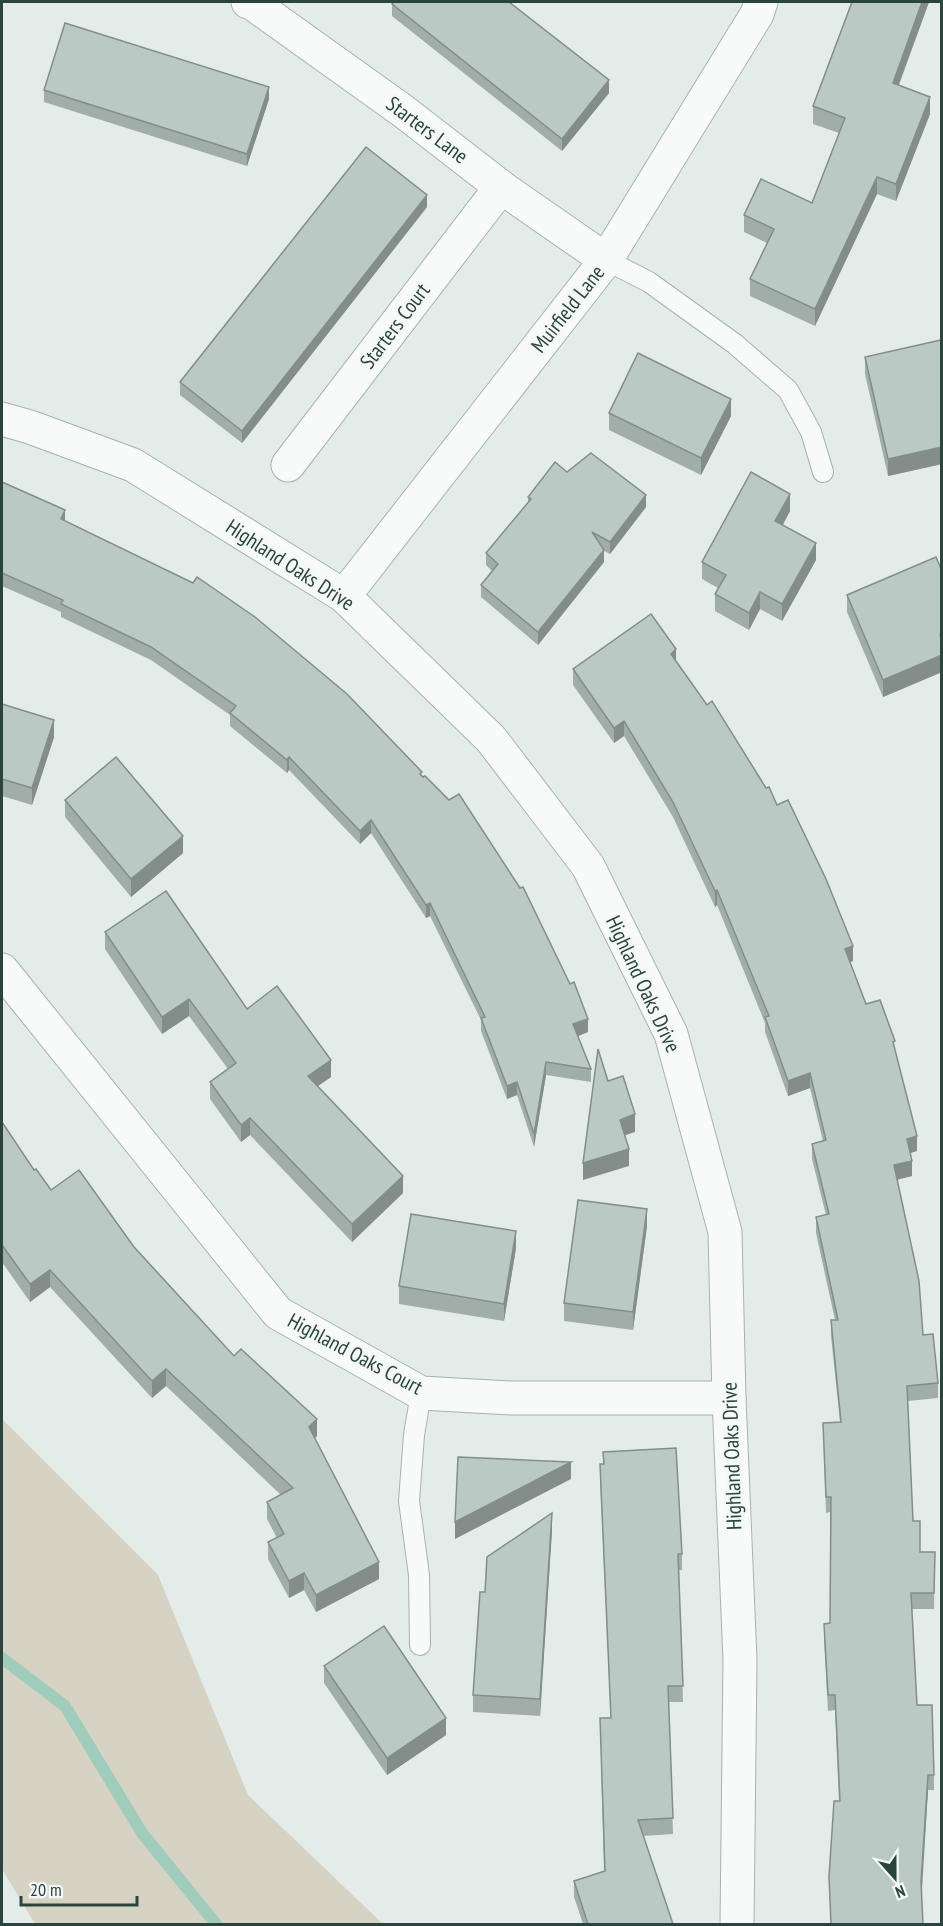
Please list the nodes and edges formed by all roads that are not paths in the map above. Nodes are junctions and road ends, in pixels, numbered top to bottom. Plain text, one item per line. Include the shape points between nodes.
1 (248, 2) edge
2 (761, 2) edge
3 (501, 187) junction
4 (606, 260) junction
5 (2, 419) edge
6 (288, 465) dead end
7 (823, 472) dead end
8 (344, 596) junction
9 (2, 970) edge
10 (421, 1392) junction
11 (729, 1398) junction
12 (420, 1645) dead end
13 (737, 1924) edge

1 - 3 street, Starters Lane via 403,111
2 - 4 street, Muirfield Lane
3 - 4 street, Starters Lane
3 - 6 street, Starters Court
4 - 7 lane via 649,282 735,344 788,390 811,432
4 - 8 street, Muirfield Lane
5 - 8 street, Highland Oaks Drive via 133,465
8 - 11 street, Highland Oaks Drive via 491,739 588,866 671,1034 725,1232
9 - 10 street, Highland Oaks Court via 278,1313
10 - 11 street, Highland Oaks Court via 511,1398
10 - 12 lane via 409,1501 419,1575
11 - 13 street, Highland Oaks Drive via 740,1660

